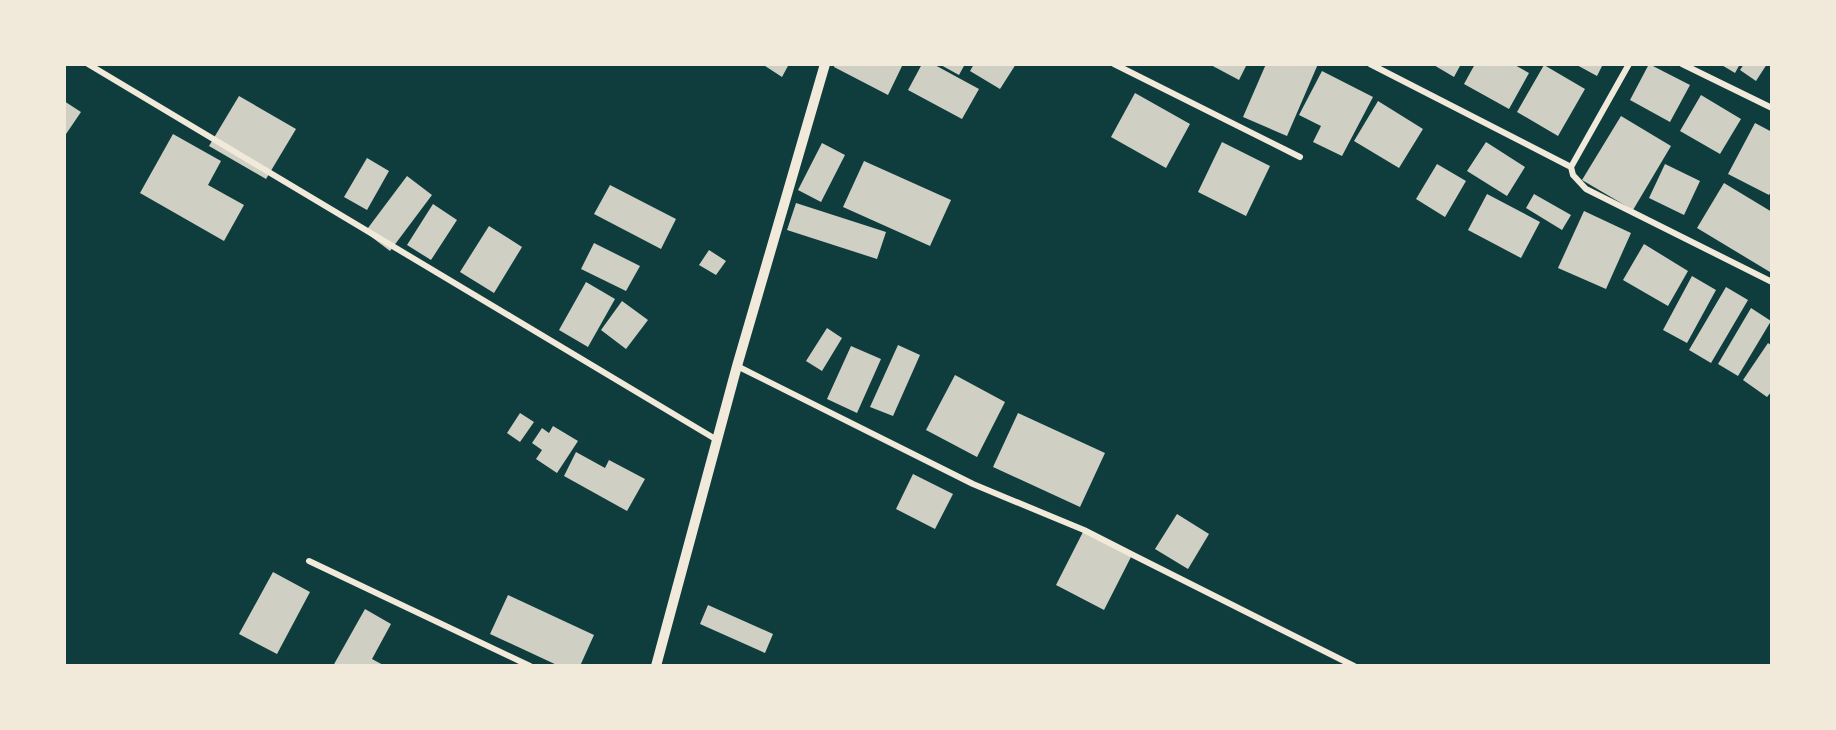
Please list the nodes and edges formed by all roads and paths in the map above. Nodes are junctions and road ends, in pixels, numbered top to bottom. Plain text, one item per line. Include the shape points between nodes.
1 (88, 64) edge
2 (825, 64) edge
3 (1114, 64) edge
4 (1370, 64) edge
5 (1629, 64) edge
6 (1682, 64) edge
7 (1772, 108) edge
8 (1300, 157) dead end
9 (1571, 168) junction
10 (1772, 282) edge
11 (737, 366) junction
12 (717, 440) junction
13 (309, 561) dead end
14 (530, 666) edge
15 (656, 666) edge
16 (1354, 666) edge

1 - 12 street
2 - 11 street
3 - 8 street
4 - 9 street
5 - 9 street
6 - 7 street
9 - 10 street via 1586,189
11 - 12 street
11 - 16 street via 973,484 1102,538
12 - 15 street
13 - 14 street

